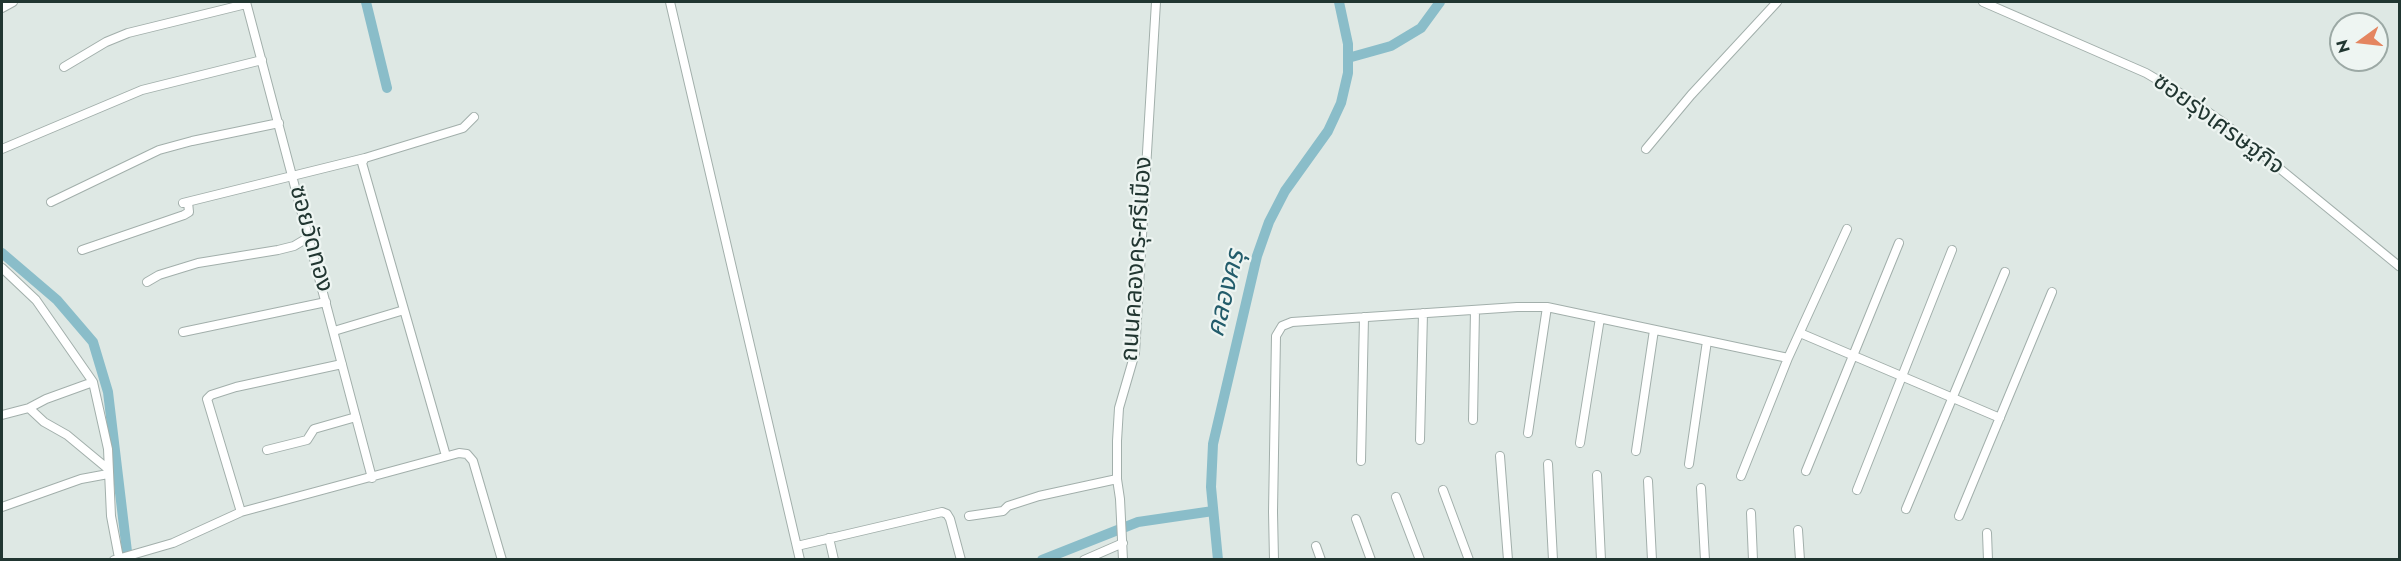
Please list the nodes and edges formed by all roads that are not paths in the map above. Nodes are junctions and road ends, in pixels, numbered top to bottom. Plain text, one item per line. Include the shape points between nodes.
1 (14, 2) edge
2 (670, 2) edge
3 (1156, 2) edge
4 (1778, 2) edge
5 (1983, 2) edge
6 (246, 3) edge
7 (2, 8) edge
8 (262, 60) junction
9 (64, 67) dead end
10 (474, 117) dead end
11 (279, 123) junction
12 (2, 149) edge
13 (1646, 149) dead end
14 (365, 158) junction
15 (293, 176) junction
16 (51, 202) dead end
17 (1846, 229) dead end
18 (309, 237) junction
19 (1899, 243) dead end
20 (82, 250) dead end
21 (1952, 250) dead end
22 (2400, 267) edge
23 (2, 268) edge
24 (2005, 272) dead end
25 (147, 282) dead end
26 (2052, 292) dead end
27 (326, 302) junction
28 (1547, 307) junction
29 (404, 310) junction
30 (1475, 310) junction
31 (1423, 313) junction
32 (1364, 317) junction
33 (1600, 318) junction
34 (1654, 330) junction
35 (334, 331) junction
36 (183, 332) dead end
37 (1800, 333) junction
38 (1707, 341) junction
39 (1853, 355) junction
40 (1788, 358) junction
41 (342, 364) junction
42 (1902, 376) junction
43 (93, 382) junction
44 (1952, 397) junction
45 (29, 408) junction
46 (2, 415) edge
47 (356, 417) junction
48 (2000, 418) junction
49 (1473, 420) dead end
50 (1528, 433) dead end
51 (1420, 440) dead end
52 (1580, 443) dead end
53 (267, 450) dead end
54 (1636, 451) dead end
55 (446, 456) junction
56 (1500, 456) dead end
57 (1361, 461) dead end
58 (1548, 464) dead end
59 (1689, 464) dead end
60 (108, 471) junction
61 (1806, 471) dead end
62 (1597, 475) dead end
63 (1741, 476) dead end
64 (372, 478) junction
65 (1117, 479) junction
66 (1648, 481) dead end
67 (1701, 488) dead end
68 (1443, 490) dead end
69 (1857, 490) dead end
70 (1396, 497) dead end
71 (2, 507) edge
72 (1906, 509) dead end
73 (241, 512) junction
74 (1750, 513) dead end
75 (969, 516) dead end
76 (1959, 516) dead end
77 (1356, 519) dead end
78 (1798, 530) dead end
79 (1987, 533) dead end
80 (829, 538) junction
81 (1123, 540) junction
82 (797, 546) junction
83 (1316, 546) dead end
84 (138, 556) edge
85 (119, 558) edge
86 (502, 560) edge
87 (800, 560) edge
88 (834, 560) edge
89 (962, 560) edge
90 (1084, 560) edge
91 (1123, 560) edge
92 (1274, 560) edge
93 (1321, 560) edge
94 (1371, 560) edge
95 (1420, 560) edge
96 (1469, 560) edge
97 (1508, 560) edge
98 (1553, 560) edge
99 (1601, 560) edge
100 (1652, 560) edge
101 (1706, 560) edge
102 (1753, 560) edge
103 (1800, 560) edge
104 (1988, 560) edge

1 - 7 street
2 - 82 street
3 - 65 street, ถนนคลองครุ-ศรีเมือง via 1135,353 1119,408
4 - 13 street
5 - 22 street, ซอยรุ่งเศรษฐกิจ via 2146,73 2185,96 2224,123
6 - 8 street, ซอยวัดทอง
6 - 9 street via 128,33
8 - 11 street, ซอยวัดทอง
8 - 12 street via 142,90
10 - 14 street via 463,128
11 - 15 street, ซอยวัดทอง
11 - 16 street via 159,150
14 - 15 street
14 - 29 street via 362,163
15 - 18 street, ซอยวัดทอง
15 - 20 street via 185,202 189,212 184,215
17 - 37 street
18 - 25 street via 294,246 198,263
18 - 27 street, ซอยวัดทอง
19 - 39 street
21 - 42 street
23 - 43 street via 36,300
24 - 44 street
26 - 48 street
27 - 35 street, ซอยวัดทอง
27 - 36 street
28 - 30 street
28 - 33 street
28 - 50 street
29 - 35 street
29 - 55 street
30 - 31 street
30 - 49 street
31 - 32 street
31 - 51 street
32 - 57 street
32 - 92 street via 1292,322 1282,326 1276,336
33 - 34 street
33 - 52 street
34 - 38 street
34 - 54 street
35 - 41 street, ซอยวัดทอง
37 - 39 street
37 - 40 street
38 - 40 street
38 - 59 street
39 - 42 street
39 - 61 street
40 - 63 street
41 - 47 street, ซอยวัดทอง
41 - 73 street via 236,387 211,394 207,399
42 - 44 street
42 - 69 street
43 - 45 street
43 - 60 street via 108,449
44 - 48 street
44 - 72 street
45 - 46 street
45 - 60 street via 68,435
47 - 53 street via 314,429 307,440
47 - 64 street, ซอยวัดทอง
48 - 76 street
55 - 64 street
55 - 86 street via 467,454 473,460
56 - 97 street
58 - 98 street
60 - 71 street
60 - 85 street
62 - 99 street
64 - 73 street
65 - 75 street via 1039,496 1003,511
65 - 81 street, ถนนคลองครุ-ศรีเมือง
66 - 100 street
67 - 101 street
68 - 96 street
70 - 95 street
73 - 84 street
74 - 102 street
77 - 94 street
78 - 103 street
79 - 104 street
80 - 82 street
80 - 88 street
80 - 89 street via 942,512 950,519
81 - 90 street
81 - 91 street, ถนนคลองครุ-ศรีเมือง
82 - 87 street
83 - 93 street
84 - 85 street

